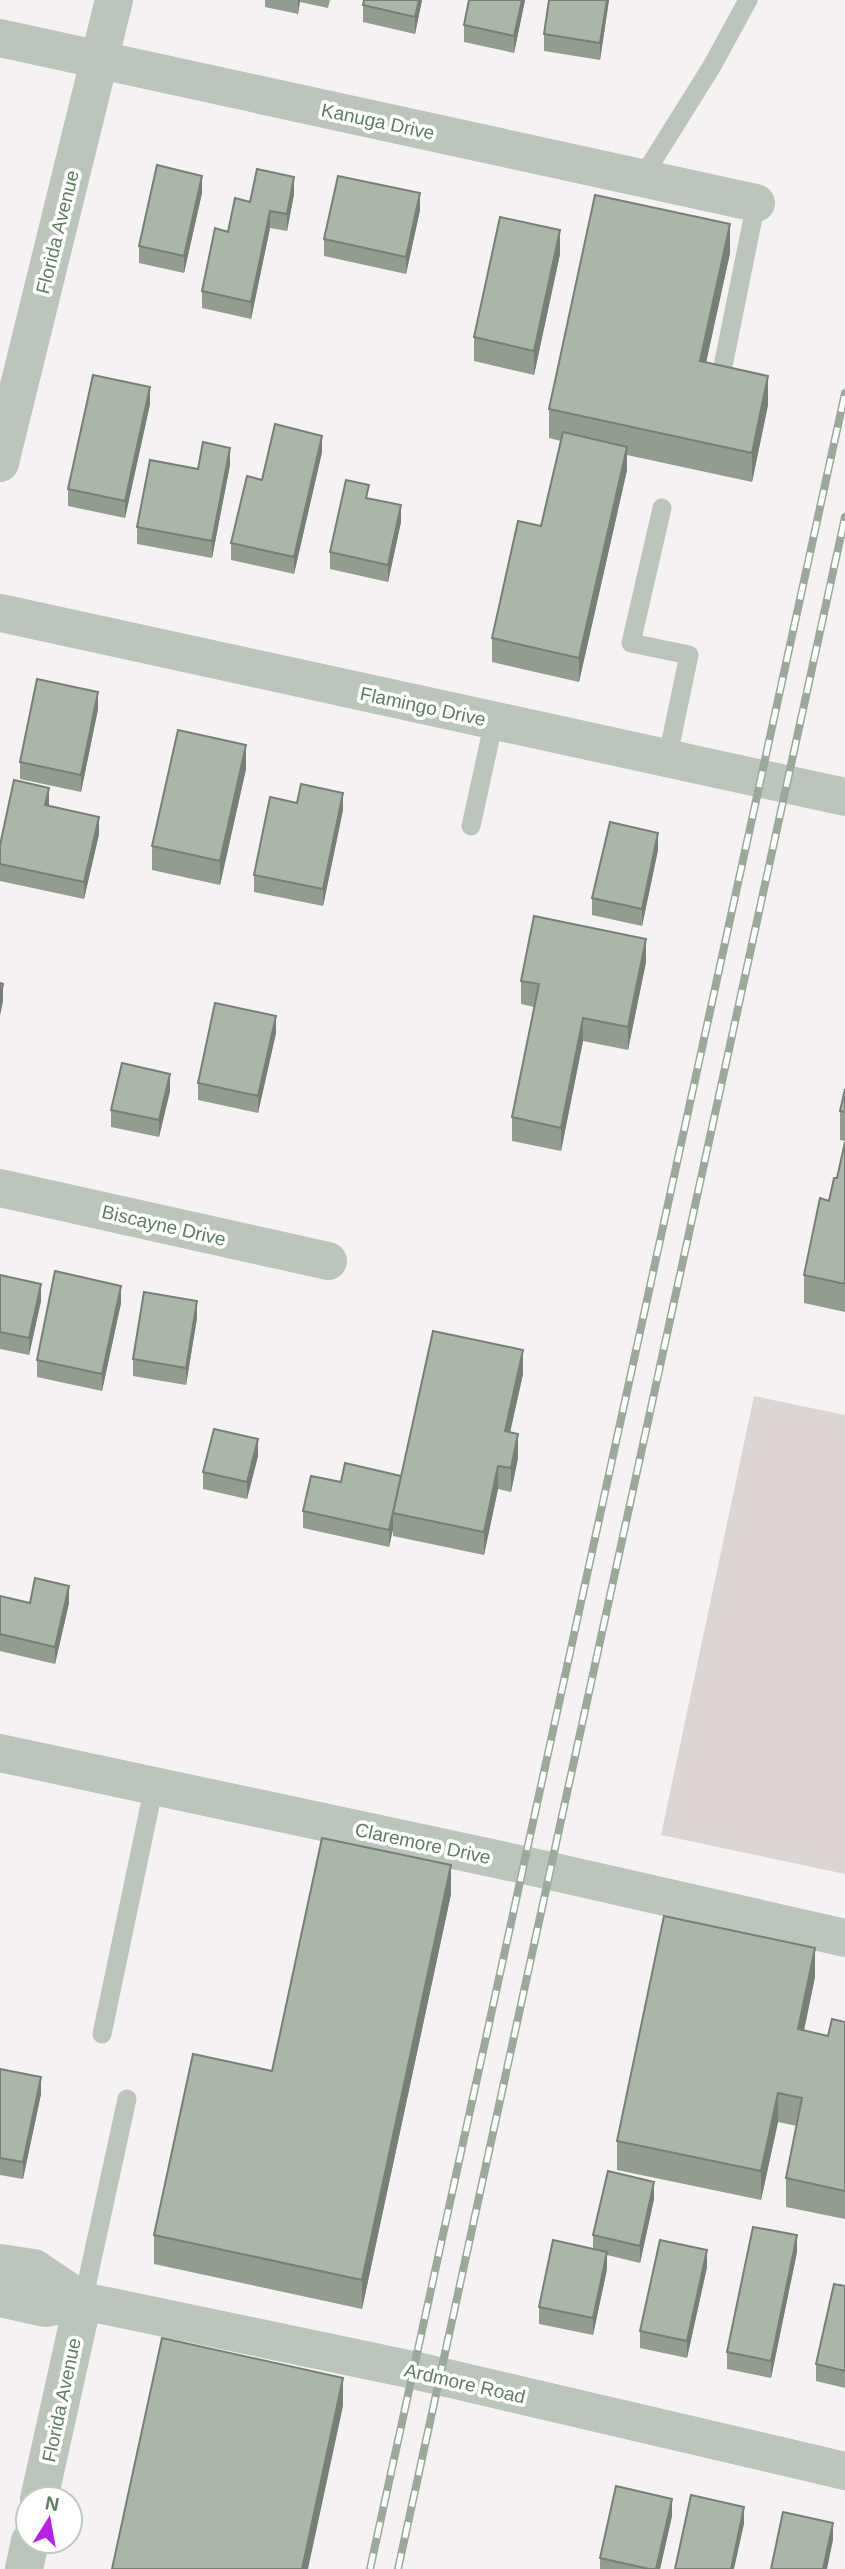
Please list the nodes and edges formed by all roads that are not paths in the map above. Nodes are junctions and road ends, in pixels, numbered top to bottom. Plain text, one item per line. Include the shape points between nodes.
1 (114, 0) edge
2 (748, 0) edge
3 (0, 38) edge
4 (100, 60) junction
5 (642, 178) junction
6 (756, 203) joint
7 (720, 376) edge
8 (0, 463) edge
9 (662, 508) dead end
10 (0, 590) edge
11 (0, 614) edge
12 (494, 721) junction
13 (667, 760) junction
14 (845, 797) edge
15 (471, 826) dead end
16 (0, 1188) edge
17 (328, 1261) dead end
18 (0, 1754) edge
19 (154, 1786) junction
20 (845, 1938) edge
21 (102, 2034) dead end
22 (127, 2099) dead end
23 (0, 2263) edge
24 (0, 2298) edge
25 (83, 2301) junction
26 (845, 2471) edge
27 (42, 2485) edge

1 - 4 street, Florida Avenue
2 - 5 lane
3 - 4 street, Kanuga Drive
4 - 5 street, Kanuga Drive
4 - 8 street, Florida Avenue
5 - 6 street, Kanuga Drive
6 - 7 lane
9 - 13 lane via 631,643 689,655
10 - 11 street
11 - 12 street, Flamingo Drive
12 - 13 street, Flamingo Drive
12 - 15 lane
13 - 14 street, Flamingo Drive
16 - 17 street, Biscayne Drive
18 - 19 street, Claremore Drive
19 - 20 street, Claremore Drive
19 - 21 lane
22 - 25 lane
23 - 25 street, Ardmore Road via 34,2268
24 - 25 street, Ardmore Road via 45,2308
25 - 26 street, Ardmore Road via 413,2370
25 - 27 street, Florida Avenue

